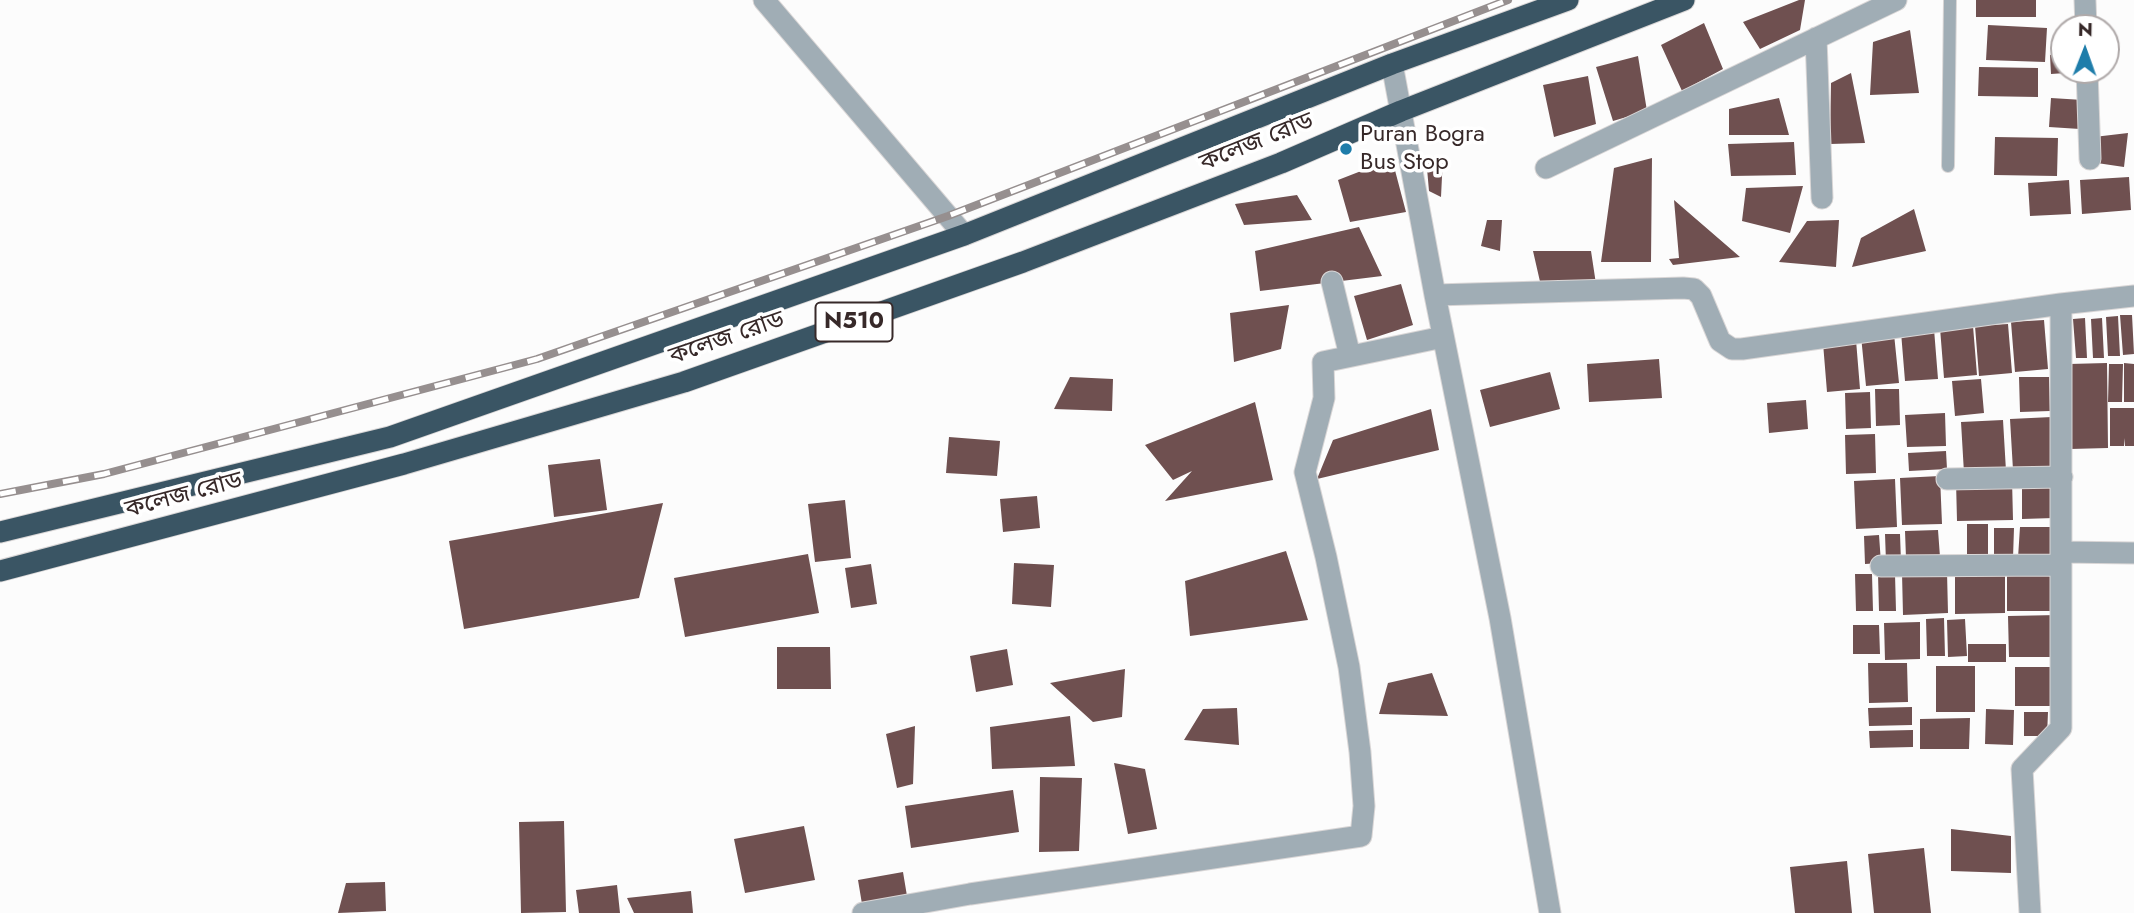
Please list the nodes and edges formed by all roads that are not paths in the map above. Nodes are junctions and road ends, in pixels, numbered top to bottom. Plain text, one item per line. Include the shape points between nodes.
1 (764, 0) edge
2 (1568, 0) edge
3 (1684, 0) edge
4 (1896, 0) edge
5 (1950, 0) edge
6 (1816, 38) junction
7 (1392, 64) junction
8 (2087, 84) edge
9 (1401, 111) junction
10 (2090, 159) dead end
11 (1948, 166) dead end
12 (1546, 168) dead end
13 (1822, 198) dead end
14 (964, 235) junction
15 (1332, 282) dead end
16 (1435, 295) junction
17 (2134, 296) edge
18 (2061, 304) junction
19 (1443, 337) junction
20 (1350, 356) junction
21 (2062, 477) junction
22 (1947, 479) dead end
23 (0, 532) edge
24 (2134, 553) edge
25 (2061, 558) junction
26 (1881, 566) dead end
27 (0, 571) edge
28 (863, 913) edge
29 (1550, 913) edge
30 (2030, 913) edge

1 - 14 street
2 - 7 highway, কলেজ রোড / N510
3 - 9 highway, কলেজ রোড / N510
4 - 6 street
5 - 11 lane
6 - 12 street
6 - 13 street
7 - 9 street
7 - 14 highway, কলেজ রোড / N510
8 - 10 street
9 - 16 street
9 - 27 highway, কলেজ রোড / N510 via 1281,163 1023,262 684,382 404,464
14 - 23 highway, কলেজ রোড / N510 via 390,437
15 - 20 street
16 - 18 street via 1695,289 1720,341 1732,349
16 - 19 street
17 - 18 street
18 - 21 street
19 - 20 street
19 - 29 street via 1500,618
20 - 28 street via 1323,362 1324,398 1305,471 1349,667 1364,806 1361,836
21 - 22 street
21 - 25 street
24 - 25 street
25 - 26 street
25 - 30 street via 2061,727 2022,769

